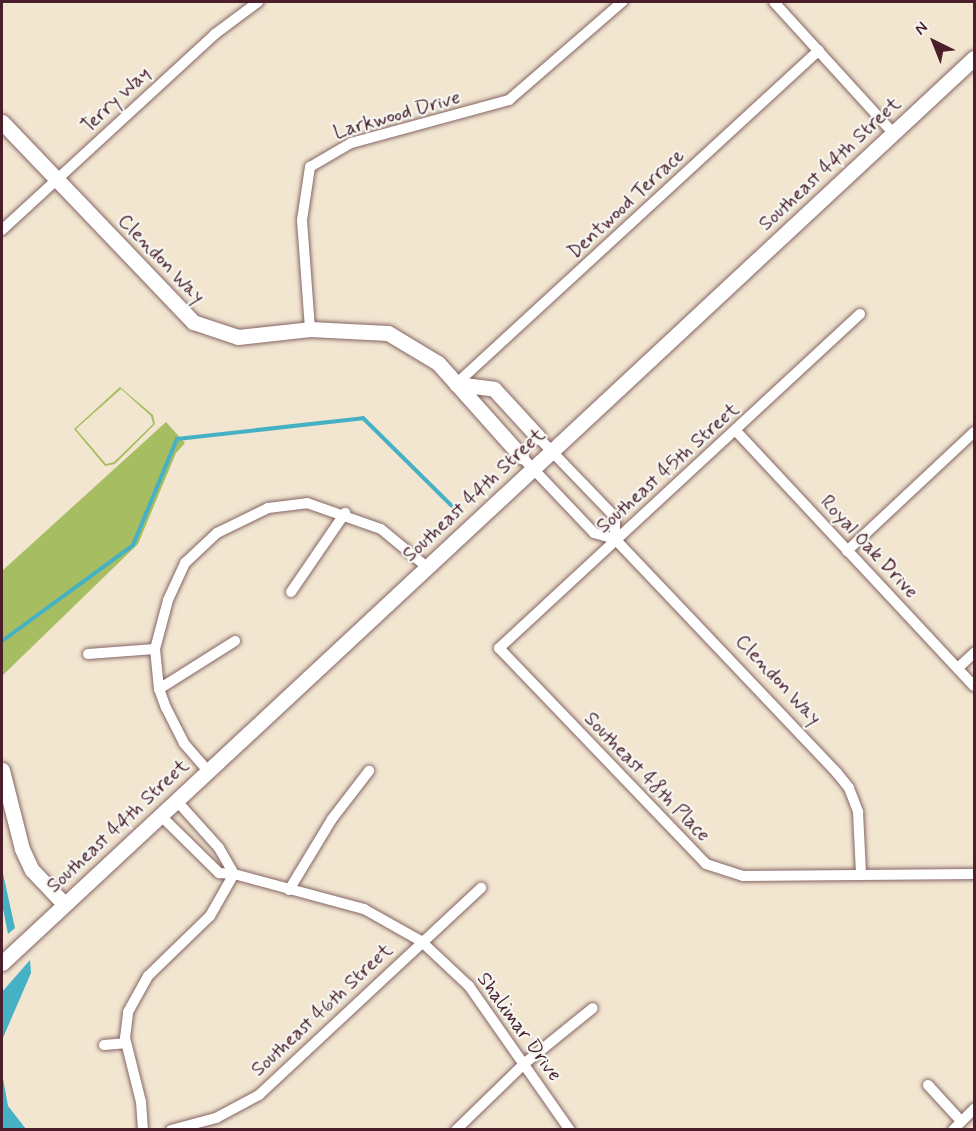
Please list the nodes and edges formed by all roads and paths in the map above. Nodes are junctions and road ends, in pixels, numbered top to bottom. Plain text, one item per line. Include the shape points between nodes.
1 (258, 2) edge
2 (621, 2) edge
3 (774, 2) edge
4 (819, 50) junction
5 (975, 58) edge
6 (2, 122) edge
7 (894, 134) junction
8 (56, 180) junction
9 (2, 230) edge
10 (860, 314) dead end
11 (310, 329) junction
12 (456, 384) junction
13 (512, 409) junction
14 (494, 426) junction
15 (737, 432) junction
16 (975, 432) edge
17 (538, 437) joint
18 (552, 452) junction
19 (521, 456) joint
20 (533, 469) junction
21 (345, 513) junction
22 (615, 539) junction
23 (847, 550) junction
24 (427, 567) junction
25 (291, 592) dead end
26 (236, 641) dead end
27 (500, 648) joint
28 (155, 649) junction
29 (975, 653) edge
30 (88, 654) dead end
31 (959, 667) junction
32 (975, 686) edge
33 (159, 689) junction
34 (2, 770) edge
35 (208, 771) junction
36 (369, 771) dead end
37 (176, 800) junction
38 (5, 809) edge
39 (160, 815) junction
40 (234, 874) junction
41 (861, 874) junction
42 (975, 874) edge
43 (481, 888) dead end
44 (289, 890) junction
45 (64, 904) junction
46 (421, 941) junction
47 (4, 956) edge
48 (593, 1008) dead end
49 (125, 1043) junction
50 (104, 1045) dead end
51 (525, 1063) junction
52 (928, 1085) dead end
53 (975, 1109) edge
54 (962, 1121) junction
55 (143, 1130) edge
56 (171, 1130) edge
57 (456, 1130) edge
58 (570, 1130) edge
59 (953, 1130) edge

1 - 8 street, Terry Way via 214,34
2 - 11 street, Larkwood Drive via 509,100 351,143 310,167 302,220
3 - 4 street
4 - 7 street
4 - 12 street, Dentwood Terrace
5 - 7 main road, Southeast 44th Street
6 - 8 main road, Clendon Way
7 - 18 main road, Southeast 44th Street
8 - 9 street, Terry Way
8 - 11 main road, Clendon Way via 193,322 238,337
10 - 15 street, Southeast 45th Street
11 - 12 main road, Clendon Way via 388,333 421,349
12 - 13 main road via 494,389
12 - 14 main road, Clendon Way
13 - 14 main road
13 - 17 main road
14 - 19 main road, Clendon Way
15 - 22 street, Southeast 45th Street
15 - 23 street, Royal Oak Drive
16 - 23 street
17 - 18 street
18 - 20 main road, Southeast 44th Street
18 - 22 street via 615,517
19 - 20 street, Clendon Way
20 - 22 street, Clendon Way via 594,533
20 - 24 main road, Southeast 44th Street
21 - 24 street via 381,528
21 - 25 street
21 - 28 street via 307,503 285,505 268,508 217,533 185,563 168,600
22 - 27 street, Southeast 45th Street
22 - 41 street, Clendon Way via 849,788 858,812
23 - 31 street, Royal Oak Drive
24 - 35 main road, Southeast 44th Street
26 - 33 street
27 - 41 street, Southeast 48th Place via 706,864 743,876
28 - 30 street
28 - 33 street
29 - 31 street
31 - 32 street, Royal Oak Drive
33 - 35 street via 184,743
34 - 38 main road
35 - 37 main road, Southeast 44th Street
36 - 44 street via 334,816
37 - 39 main road, Southeast 44th Street
37 - 40 street via 219,848
38 - 45 main road via 32,870
39 - 40 street, Shalimar Drive via 204,862 219,873
39 - 45 main road, Southeast 44th Street
40 - 44 street, Shalimar Drive
40 - 49 street via 210,916 148,976 128,1012
41 - 42 street, Southeast 48th Place
43 - 46 street, Southeast 46th Street
44 - 46 street, Shalimar Drive via 364,909
45 - 47 main road, Southeast 44th Street
46 - 51 street, Shalimar Drive via 469,986
46 - 56 street, Southeast 46th Street via 259,1095 216,1118
48 - 51 street
49 - 50 street
49 - 55 street via 141,1102
51 - 57 street
51 - 58 street, Shalimar Drive
52 - 54 street
53 - 54 street
54 - 59 street

